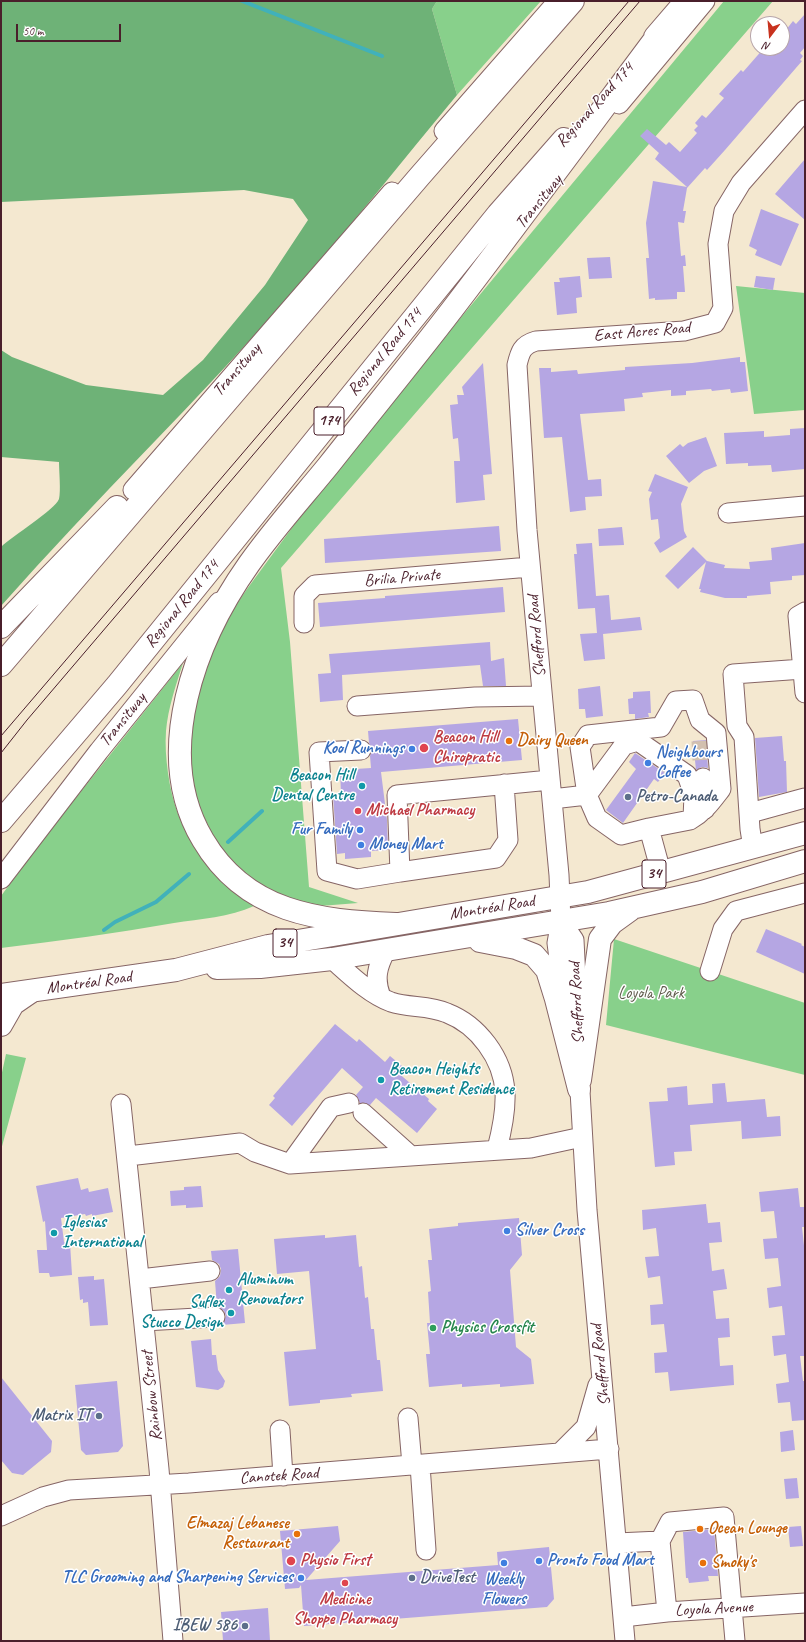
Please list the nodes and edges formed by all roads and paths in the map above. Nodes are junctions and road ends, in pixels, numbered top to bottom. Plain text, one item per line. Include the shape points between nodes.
1 (558, 1) edge
2 (573, 1) edge
3 (686, 1) edge
4 (690, 1) edge
5 (705, 1) edge
6 (664, 27) junction
7 (805, 110) edge
8 (341, 250) junction
9 (451, 312) junction
10 (520, 351) joint
11 (242, 383) junction
12 (133, 490) junction
13 (805, 506) edge
14 (728, 513) dead end
15 (249, 564) junction
16 (530, 567) junction
17 (805, 612) edge
18 (304, 623) dead end
19 (1, 627) edge
20 (1, 665) edge
21 (803, 669) junction
22 (805, 693) edge
23 (542, 696) junction
24 (357, 706) dead end
25 (700, 720) junction
26 (701, 741) tunnel mouth
27 (361, 750) dead end
28 (703, 778) tunnel mouth
29 (550, 780) junction
30 (504, 784) junction
31 (587, 795) junction
32 (805, 798) edge
33 (552, 799) junction
34 (750, 813) junction
35 (699, 814) junction
36 (1, 821) edge
37 (649, 828) junction
38 (805, 833) edge
39 (753, 848) junction
40 (805, 861) edge
41 (400, 872) junction
42 (661, 872) junction
43 (1, 879) edge
44 (805, 893) edge
45 (560, 897) junction
46 (636, 906) junction
47 (561, 921) junction
48 (396, 924) junction
49 (465, 938) junction
50 (386, 950) junction
51 (332, 959) junction
52 (176, 970) junction
53 (710, 972) dead end
54 (32, 991) junction
55 (1, 995) edge
56 (381, 997) junction
57 (1, 1025) edge
58 (579, 1090) junction
59 (122, 1104) dead end
60 (582, 1137) junction
61 (497, 1149) junction
62 (128, 1156) junction
63 (411, 1156) junction
64 (290, 1164) junction
65 (210, 1271) dead end
66 (140, 1278) junction
67 (215, 1317) dead end
68 (144, 1321) junction
69 (601, 1376) junction
70 (408, 1418) dead end
71 (280, 1430) dead end
72 (609, 1449) junction
73 (561, 1452) junction
74 (416, 1465) junction
75 (283, 1476) junction
76 (161, 1485) junction
77 (1, 1516) edge
78 (660, 1541) junction
79 (617, 1543) junction
80 (426, 1550) dead end
81 (805, 1603) edge
82 (732, 1609) junction
83 (667, 1612) junction
84 (623, 1617) junction
85 (173, 1641) edge
86 (625, 1641) edge
87 (735, 1641) edge

1 - 8 street, Transitway
2 - 11 main road
3 - 6 main road, Regional Road 174 / 174
4 - 6 street
5 - 9 street, Transitway via 594,133
6 - 9 main road
6 - 36 main road, Regional Road 174 / 174 via 498,214 117,685
7 - 10 street, East Acres Road via 741,183 724,211 718,244 723,308 715,323 684,331 536,341 528,343
8 - 11 street, Transitway
8 - 12 street, Transitway
9 - 15 main road
10 - 16 street, Shefford Road via 517,365
11 - 12 main road
11 - 20 main road
12 - 19 main road
13 - 14 street
15 - 43 street, Transitway via 99,751
15 - 48 main road via 222,608 205,644 194,669 186,699 181,733 180,769 186,802 197,830 211,854 231,876 270,903 322,918
16 - 18 street, Brilia Private via 315,585 304,596
16 - 23 street, Shefford Road
17 - 21 street via 798,616
21 - 22 street
21 - 34 street via 739,674 747,728 744,737
23 - 24 street via 475,697
23 - 29 street, Shefford Road
25 - 26 street
25 - 31 street via 693,700 676,701 661,727 588,735 580,747
25 - 35 street via 716,733 721,789
27 - 41 street via 319,752 327,871 357,878
28 - 35 street
29 - 30 street
29 - 33 street, Shefford Road
30 - 41 street via 508,840 496,858
30 - 41 street via 397,795
31 - 33 street
31 - 35 street via 624,745 638,741 687,775
31 - 37 street via 597,818 621,835
32 - 34 street
33 - 45 street, Shefford Road
34 - 39 street
35 - 37 street
37 - 42 street
38 - 39 main road, Montréal Road / 34
39 - 42 main road, Montréal Road / 34
40 - 46 main road, Montréal Road / 34 via 702,892
42 - 45 main road, Montréal Road / 34
44 - 53 street via 736,911 723,929
45 - 47 street, Shefford Road
45 - 48 main road, Montréal Road / 34
46 - 47 main road, Montréal Road / 34
46 - 58 main road via 612,923 600,939
47 - 49 main road, Montréal Road / 34
47 - 58 street, Shefford Road via 557,943
48 - 52 main road, Montréal Road / 34 via 268,946
49 - 50 main road, Montréal Road / 34
49 - 58 main road via 516,948 534,955 547,970
50 - 51 main road, Montréal Road / 34
50 - 56 street via 377,969 377,987
51 - 52 main road, Montréal Road / 34
51 - 56 street
52 - 54 main road, Montréal Road / 34
54 - 55 main road, Montréal Road / 34
54 - 57 main road via 13,1004
56 - 61 street via 391,1002 447,1012 476,1031 486,1043 501,1073 505,1091 505,1111
58 - 60 street, Shefford Road
59 - 62 street, Rainbow Street
60 - 61 street via 546,1146
60 - 69 street, Shefford Road
61 - 63 street
62 - 64 street via 240,1143 255,1152
62 - 66 street, Rainbow Street
63 - 64 street
63 - 64 street via 356,1108 331,1107
65 - 66 street
66 - 68 street, Rainbow Street
67 - 68 street
68 - 76 street, Rainbow Street
69 - 72 street, Shefford Road
69 - 73 street via 586,1427
70 - 74 street
71 - 75 street
72 - 73 street, Canotek Road
72 - 79 street, Shefford Road
73 - 74 street, Canotek Road
74 - 75 street, Canotek Road
74 - 80 street
75 - 76 street, Canotek Road
76 - 77 street, Canotek Road via 69,1490 43,1497
76 - 85 street, Rainbow Street
78 - 79 street
78 - 82 street via 670,1522 724,1517
78 - 83 street
79 - 84 street, Shefford Road
81 - 82 street, Loyola Avenue
82 - 83 street, Loyola Avenue
82 - 87 street
83 - 84 street, Loyola Avenue
84 - 86 street, Shefford Road

